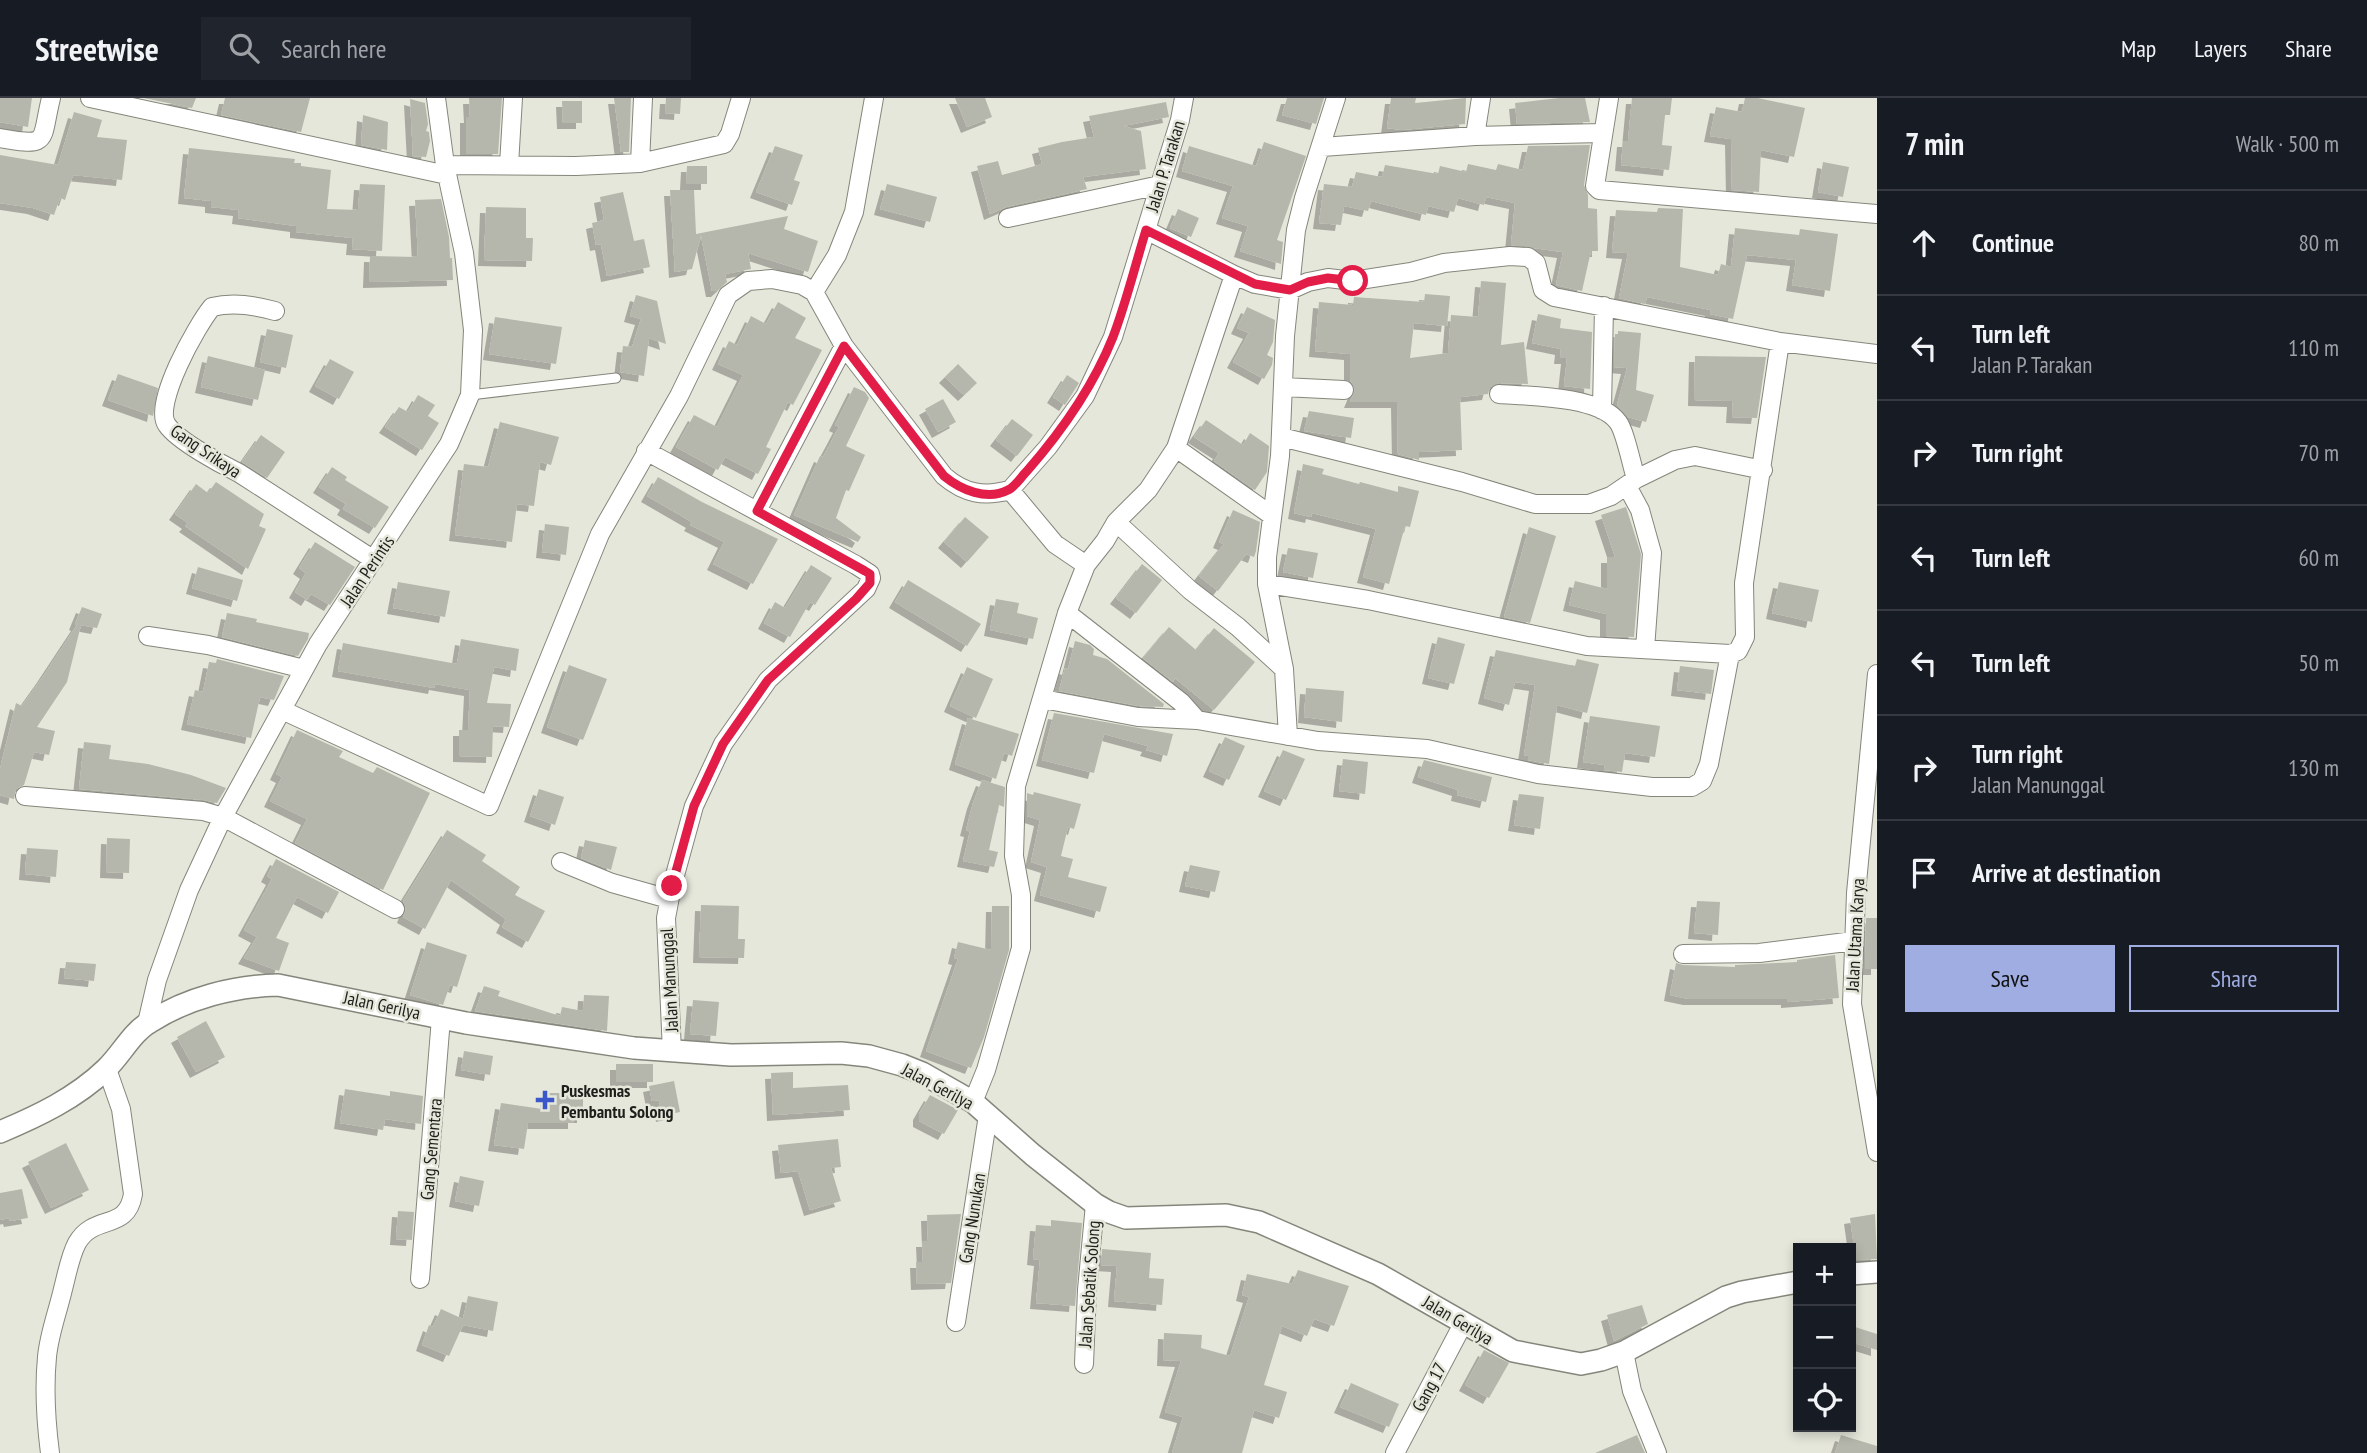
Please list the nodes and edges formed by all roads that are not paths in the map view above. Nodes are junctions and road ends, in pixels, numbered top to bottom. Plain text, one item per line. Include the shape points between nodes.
1 (51, 98) edge
2 (90, 98) edge
3 (436, 98) edge
4 (513, 98) edge
5 (643, 98) edge
6 (741, 98) edge
7 (874, 98) edge
8 (1184, 98) edge
9 (1336, 98) edge
10 (1481, 98) edge
11 (1609, 98) edge
12 (1602, 133) junction
13 (1475, 136) junction
14 (0, 138) edge
15 (1322, 146) junction
16 (640, 163) junction
17 (509, 165) junction
18 (446, 170) junction
19 (1160, 185) junction
20 (1877, 214) edge
21 (1008, 218) dead end
22 (1146, 230) junction
23 (1234, 275) junction
24 (1290, 290) junction
25 (814, 292) junction
26 (1604, 306) junction
27 (275, 311) dead end
28 (1780, 342) junction
29 (844, 346) junction
30 (1877, 354) edge
31 (616, 377) dead end
32 (1283, 387) junction
33 (1344, 390) dead end
34 (1499, 394) dead end
35 (470, 395) junction
36 (1602, 410) junction
37 (1281, 436) junction
38 (1176, 448) junction
39 (646, 451) junction
40 (1763, 470) junction
41 (1632, 482) junction
42 (1010, 490) junction
43 (757, 511) junction
44 (1271, 515) junction
45 (1116, 522) junction
46 (374, 560) junction
47 (1086, 565) junction
48 (1267, 584) junction
49 (1067, 613) junction
50 (148, 636) dead end
51 (1645, 649) junction
52 (1730, 654) junction
53 (304, 668) junction
54 (1284, 668) junction
55 (1877, 674) edge
56 (1043, 699) junction
57 (282, 710) junction
58 (1197, 720) junction
59 (1288, 736) junction
60 (25, 796) dead end
61 (223, 817) junction
62 (561, 862) dead end
63 (669, 899) junction
64 (395, 909) dead end
65 (1854, 941) junction
66 (1683, 954) dead end
67 (441, 1018) junction
68 (147, 1023) junction
69 (673, 1052) junction
70 (107, 1069) junction
71 (981, 1108) junction
72 (0, 1132) edge
73 (1877, 1152) edge
74 (1095, 1204) junction
75 (1877, 1272) edge
76 (1856, 1274) edge
77 (420, 1279) dead end
78 (1793, 1283) edge
79 (956, 1321) dead end
80 (1464, 1321) junction
81 (1624, 1352) junction
82 (1084, 1364) dead end
83 (50, 1453) edge
84 (1395, 1453) edge
85 (1657, 1453) edge

1 - 14 street via 44,135 38,142
2 - 18 street
3 - 18 street, Jalan Perintis
4 - 17 street
5 - 16 street
6 - 16 street via 724,144
7 - 25 street via 854,212 837,255
8 - 19 street, Jalan P. Tarakan
9 - 15 street
10 - 13 street
11 - 12 street
12 - 13 street
12 - 20 street via 1598,190
13 - 15 street
15 - 24 street via 1296,230
16 - 17 street
17 - 18 street
18 - 35 street, Jalan Perintis via 464,253 473,330
19 - 21 street
19 - 22 street, Jalan P. Tarakan
22 - 23 street
22 - 42 street, Jalan P. Tarakan via 1113,337 1084,396
23 - 24 street
23 - 38 street, Gang Nunukan
24 - 26 street via 1328,278 1353,281 1444,263 1528,257 1536,264 1547,294
24 - 32 street
25 - 29 street
25 - 39 street via 772,279 748,281 728,295 679,396
26 - 28 street
26 - 36 street
27 - 46 street, Gang Srikaya via 235,304 212,307 166,394 165,424
28 - 30 street
28 - 40 street
29 - 42 street via 944,476 969,491 992,495
29 - 43 street
31 - 35 lane
32 - 33 street
32 - 37 street
34 - 36 street via 1546,397
35 - 46 street, Jalan Perintis via 449,444
36 - 41 street via 1619,422
37 - 41 street via 1535,504 1589,504
37 - 44 street
38 - 44 street
38 - 45 street, Gang Nunukan via 1149,490
39 - 43 street
39 - 57 street via 600,534 489,806
40 - 41 street via 1695,456 1675,460
40 - 52 street via 1745,583 1745,637 1738,651
41 - 51 street via 1652,553
42 - 47 street via 1055,544
43 - 63 street, Jalan Manunggal via 856,565 870,574 870,583 768,680 723,744 694,806
44 - 48 street
45 - 47 street, Gang Nunukan
45 - 54 street
46 - 53 street, Jalan Perintis
47 - 49 street, Gang Nunukan
48 - 51 street via 1368,600 1587,646
48 - 54 street
49 - 56 street, Gang Nunukan
49 - 58 street via 1181,702
50 - 53 street
51 - 52 street
52 - 59 street via 1709,764 1702,781 1692,787 1652,788 1538,774 1427,749
53 - 57 street, Jalan Perintis
54 - 59 street
55 - 65 street, Jalan Utama Karya
56 - 58 street via 1138,717
56 - 71 street, Gang Nunukan via 1016,786 1014,856 1021,895 1021,948 986,1070
57 - 61 street, Jalan Perintis
58 - 59 street
60 - 61 street via 188,808
61 - 64 street
61 - 68 street, Jalan Perintis via 189,890
62 - 63 street
63 - 69 street, Jalan Manunggal
65 - 66 street via 1759,953
65 - 73 street, Jalan Utama Karya via 1852,1004
67 - 68 street, Jalan Gerilya via 278,985 224,991
67 - 69 street, Jalan Gerilya
67 - 77 street, Gang Sementara
68 - 70 street, Jalan Gerilya
69 - 71 street, Jalan Gerilya via 869,1056 922,1073
70 - 72 street, Jalan Gerilya via 57,1104
70 - 83 street via 121,1109 133,1194 131,1206 118,1220 96,1224 86,1232 68,1268 47,1355
71 - 74 street, Jalan Gerilya
71 - 79 street, Gang Nunukan
74 - 80 street, Jalan Gerilya via 1126,1217 1226,1215 1259,1222 1378,1274
74 - 82 street, Jalan Sebatik Solong
75 - 76 street
78 - 81 street, Jalan Gerilya via 1726,1297
80 - 81 street, Jalan Gerilya via 1513,1352 1581,1364
80 - 84 street, Gang 17
81 - 85 street via 1632,1391

